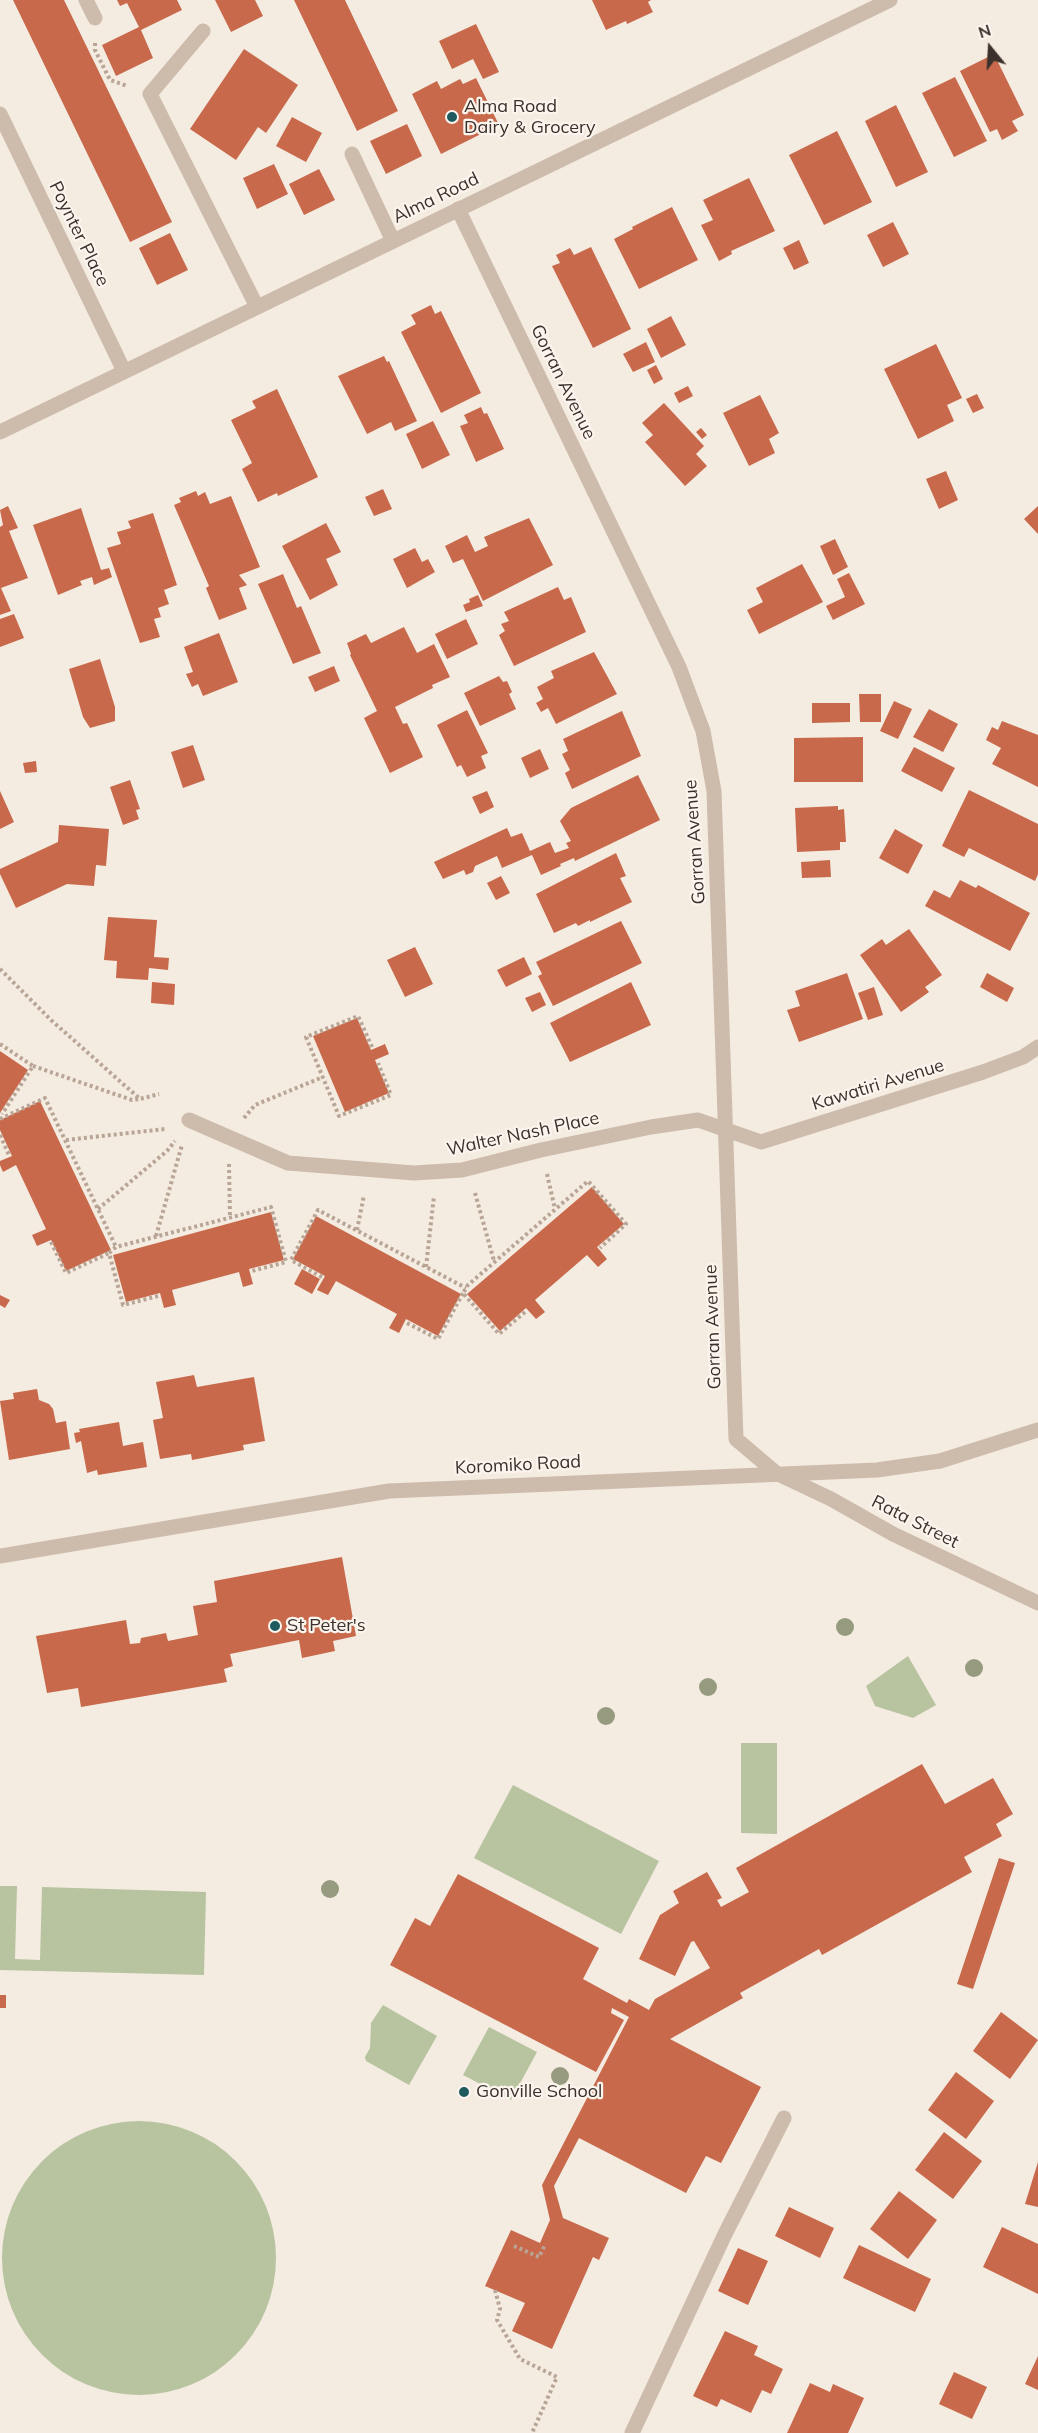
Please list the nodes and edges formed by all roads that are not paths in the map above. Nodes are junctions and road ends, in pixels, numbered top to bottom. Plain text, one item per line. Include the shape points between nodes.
1 (86, 0) edge
2 (890, 0) edge
3 (95, 18) road end
4 (203, 30) dead end
5 (0, 114) edge
6 (352, 154) dead end
7 (458, 209) junction
8 (393, 241) junction
9 (257, 307) junction
10 (124, 371) junction
11 (0, 432) edge
12 (1038, 1047) edge
13 (189, 1120) road end
14 (727, 1130) junction
15 (1038, 1430) edge
16 (776, 1473) junction
17 (0, 1556) edge
18 (1038, 1603) edge
19 (784, 2118) dead end
20 (632, 2433) edge

1 - 3 street
2 - 7 street, Alma Road
4 - 9 street via 150,94
5 - 10 street, Poynter Place
6 - 8 street
7 - 8 street, Alma Road
7 - 14 street, Gorran Avenue via 679,667 702,731 714,792
8 - 9 street, Alma Road
9 - 10 street, Alma Road
10 - 11 street, Alma Road
12 - 14 street, Kawatiri Avenue via 983,1072 761,1142
13 - 14 street, Walter Nash Place via 288,1162 414,1173 468,1168 698,1120
14 - 16 street, Gorran Avenue via 736,1439
15 - 16 street, Koromiko Road via 940,1461 877,1470
16 - 17 street, Koromiko Road via 389,1491
16 - 18 street, Rata Street
19 - 20 street

